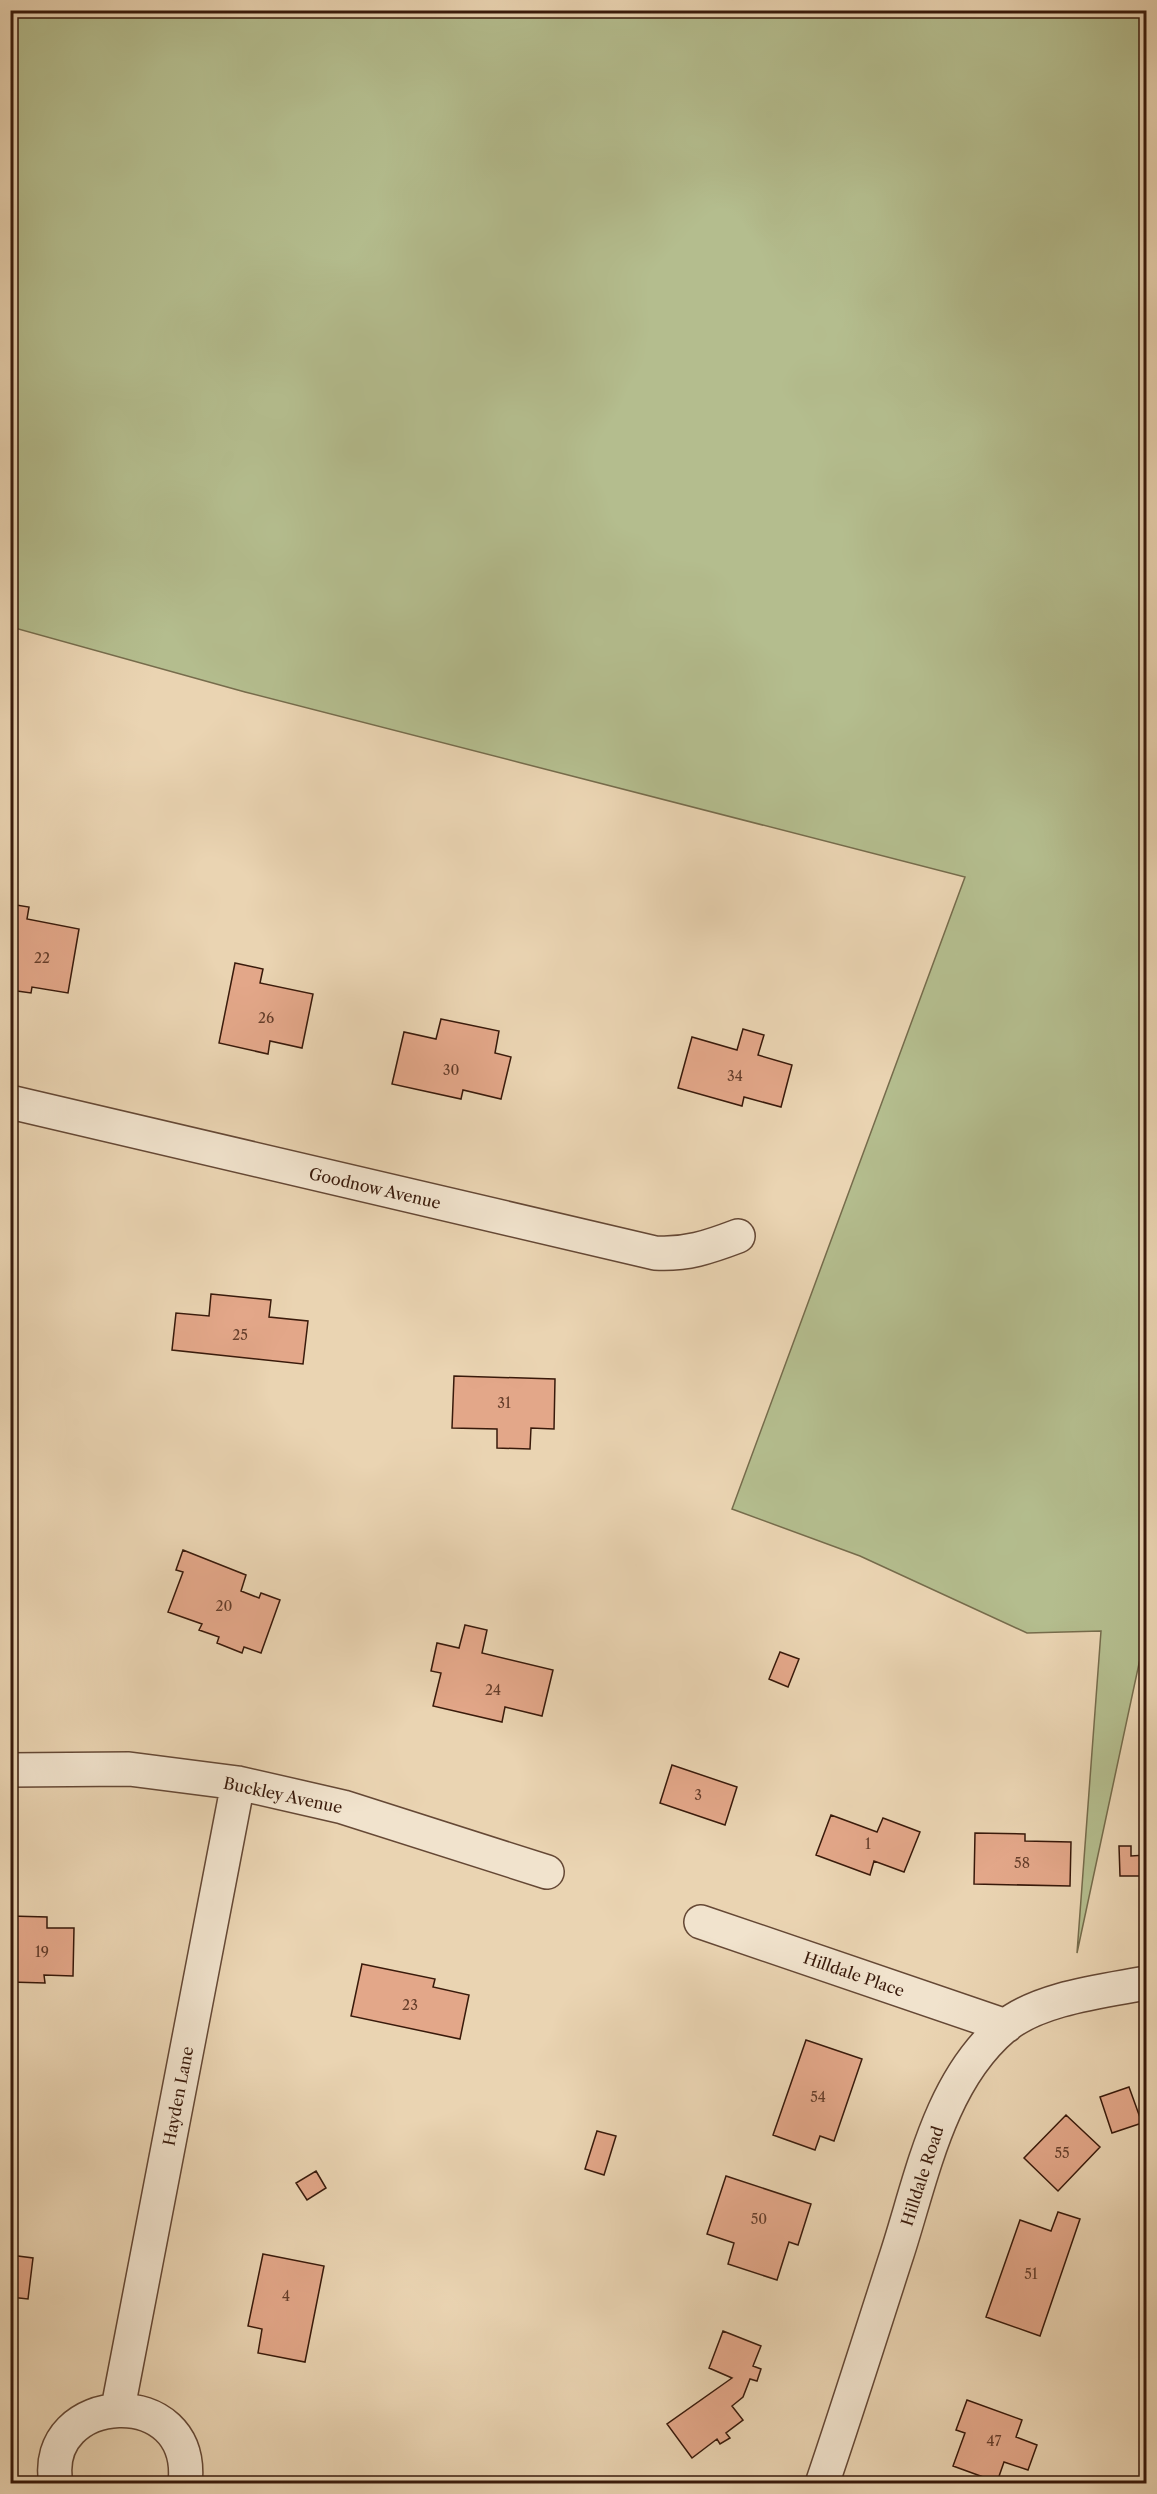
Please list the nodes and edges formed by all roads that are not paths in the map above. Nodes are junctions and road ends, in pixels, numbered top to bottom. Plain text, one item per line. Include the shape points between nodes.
1 (10, 1102) edge
2 (738, 1236) dead end
3 (10, 1770) edge
4 (238, 1783) junction
5 (547, 1872) dead end
6 (701, 1922) dead end
7 (1146, 1983) edge
8 (1006, 2026) junction
9 (118, 2408) junction
10 (56, 2484) edge
11 (185, 2484) edge
12 (822, 2484) edge

1 - 2 street, Goodnow Avenue via 655,1253 699,1251
3 - 4 street, Buckley Avenue via 129,1769
4 - 5 street, Buckley Avenue via 342,1807
4 - 9 street, Hayden Lane
6 - 8 street, Hilldale Place
7 - 8 street, Hilldale Road via 1075,1997 1038,2009
8 - 12 street, Hilldale Road via 979,2053 941,2119
9 - 10 street via 98,2412 80,2422 66,2437 57,2455
9 - 11 street via 148,2415 172,2434 183,2452

